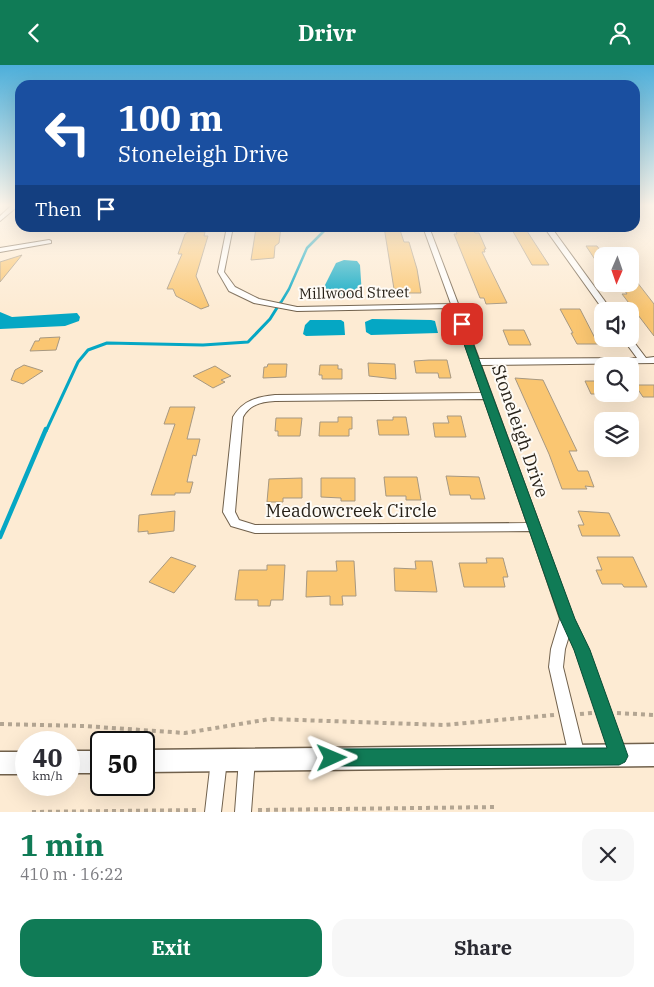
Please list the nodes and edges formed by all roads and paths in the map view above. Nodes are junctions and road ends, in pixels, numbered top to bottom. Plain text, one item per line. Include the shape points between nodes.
1 (227, 241) edge
2 (431, 241) edge
3 (557, 241) edge
4 (48, 242) dead end
5 (0, 251) edge
6 (601, 302) edge
7 (454, 306) junction
8 (634, 347) edge
9 (643, 360) junction
10 (654, 360) edge
11 (476, 362) junction
12 (487, 395) junction
13 (534, 527) junction
14 (567, 619) junction
15 (605, 713) junction
16 (567, 714) junction
17 (654, 715) edge
18 (0, 724) edge
19 (654, 755) edge
20 (577, 756) junction
21 (619, 756) junction
22 (247, 759) junction
23 (219, 760) junction
24 (155, 761) edge
25 (0, 763) edge
26 (15, 763) edge
27 (496, 807) dead end
28 (213, 811) edge
29 (243, 811) edge
30 (32, 812) edge

1 - 7 street, Millwood Street via 221,272 232,289 257,301 297,309
2 - 7 street, Stoneleigh Drive
3 - 6 street
4 - 5 street
7 - 11 street, Stoneleigh Drive
8 - 9 street
9 - 10 street
9 - 11 street
11 - 12 street, Stoneleigh Drive
12 - 13 street, Stoneleigh Drive
12 - 13 street, Meadowcreek Circle via 275,398 250,403 238,417 229,512 235,523 256,529
13 - 14 street, Stoneleigh Drive
14 - 15 street, Stoneleigh Drive
14 - 16 street via 556,667
15 - 16 path
15 - 17 path
15 - 21 street, Stoneleigh Drive
16 - 18 path via 444,725 270,719 184,733
16 - 20 street
19 - 21 main road
20 - 21 main road
20 - 22 main road
22 - 23 main road
22 - 29 street
23 - 24 main road
23 - 28 street
25 - 26 main road
27 - 29 path
28 - 30 path

